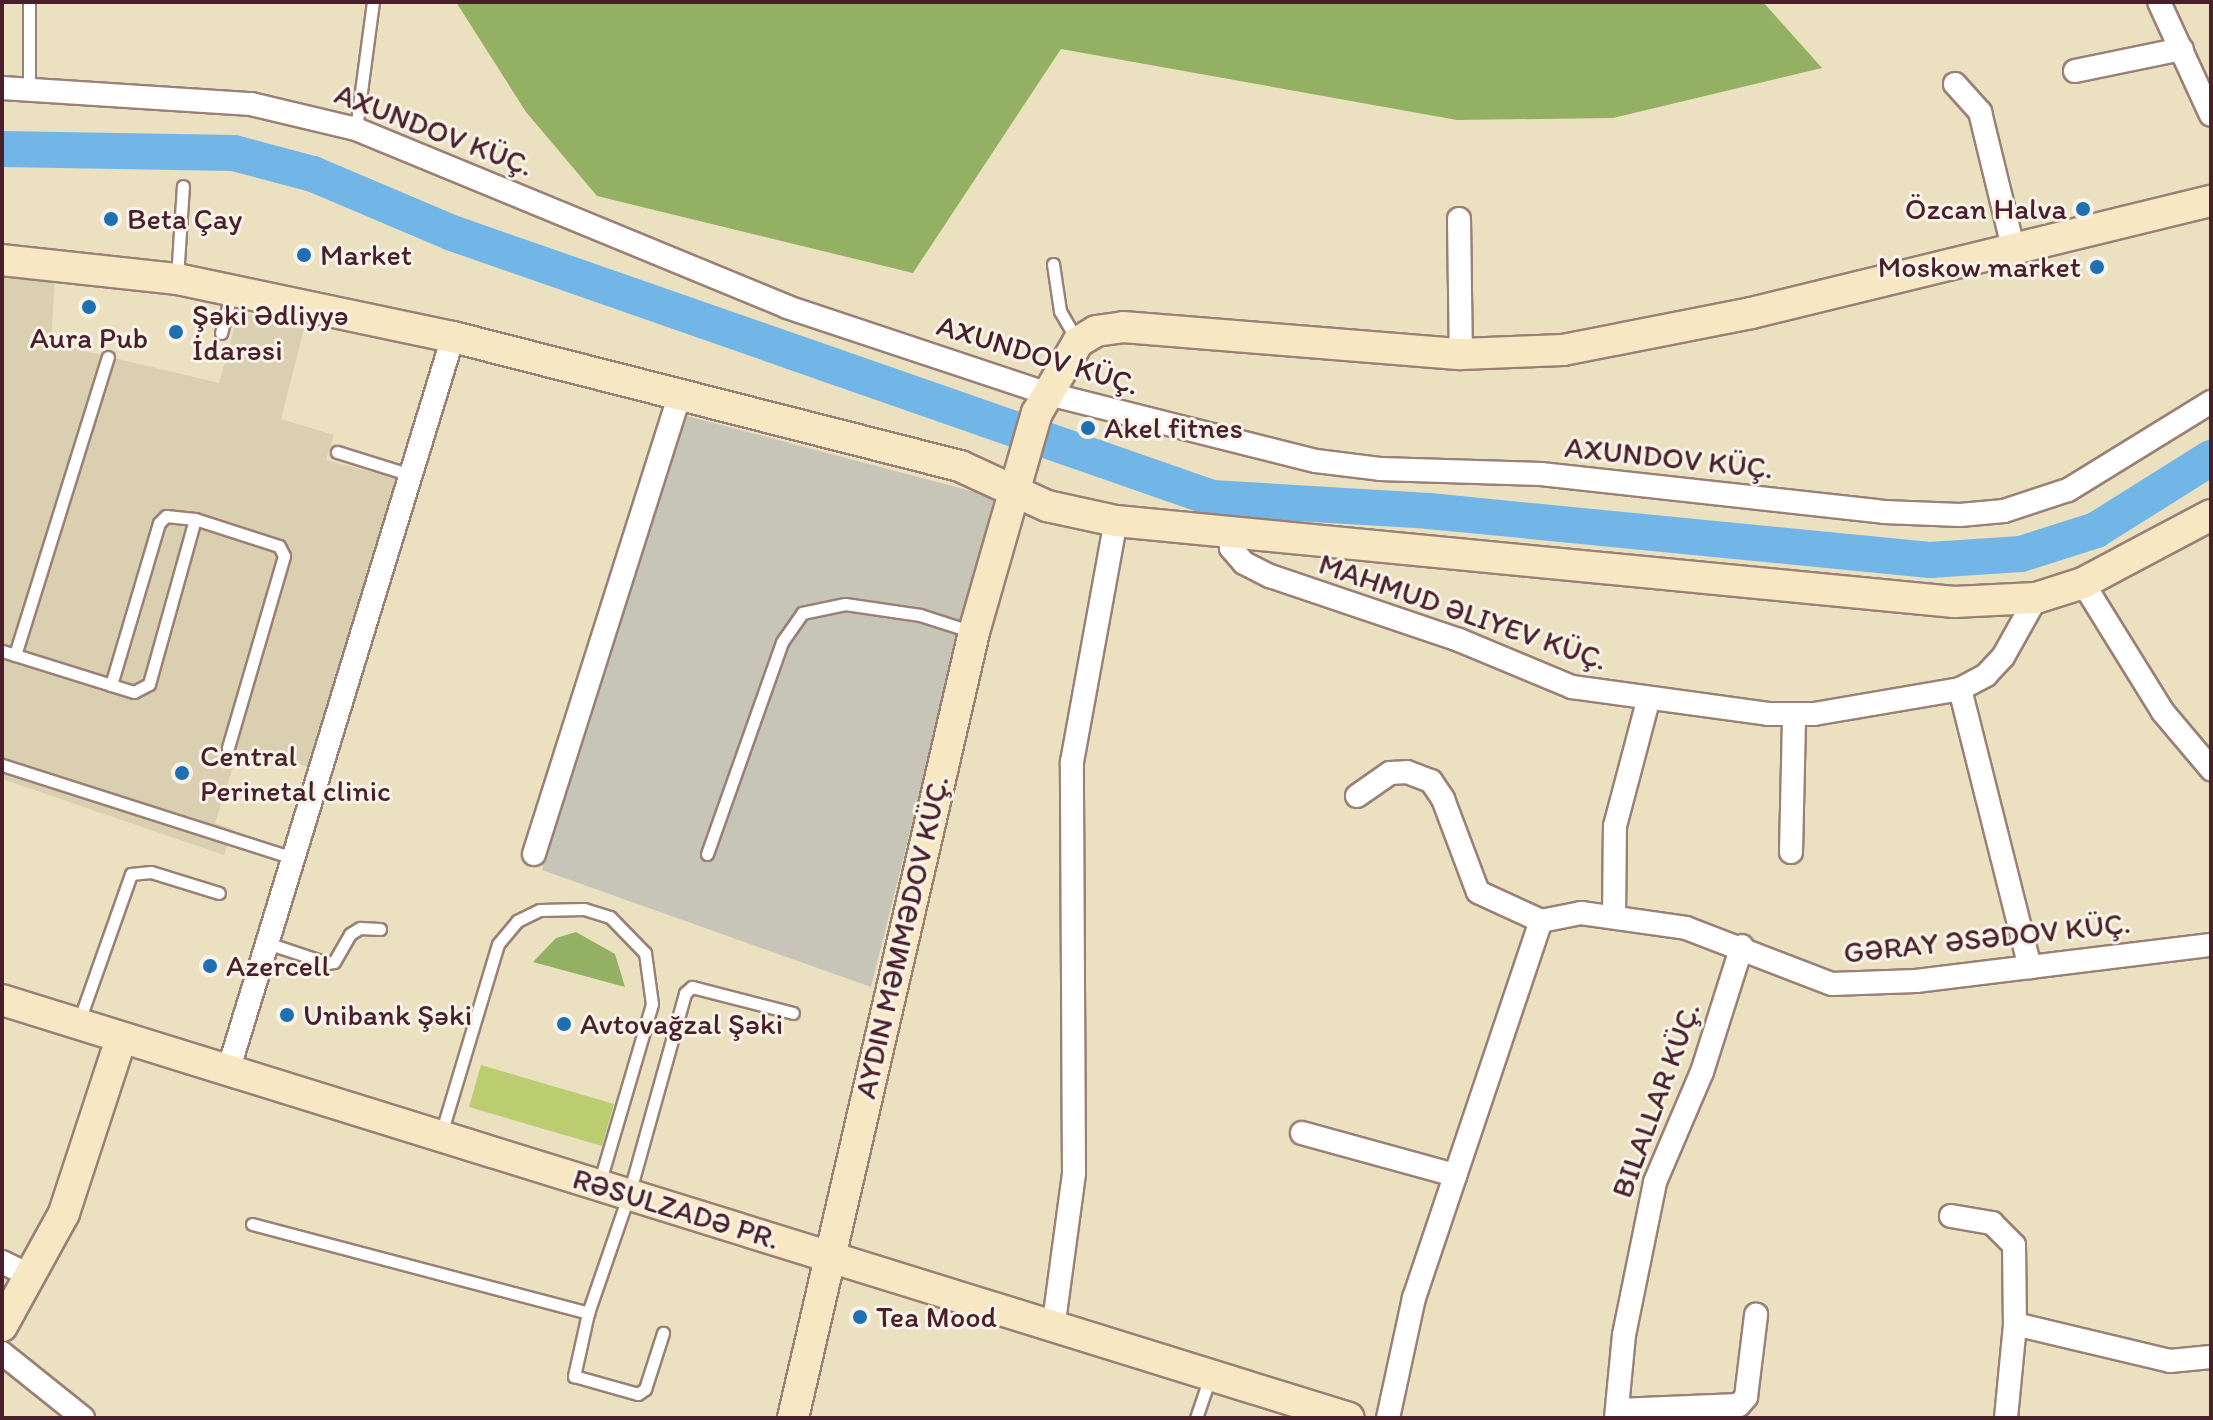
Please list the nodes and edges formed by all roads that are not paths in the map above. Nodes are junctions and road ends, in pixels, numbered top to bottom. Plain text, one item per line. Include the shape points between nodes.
1 (29, 2) edge
2 (373, 2) edge
3 (2159, 2) edge
4 (2182, 49) junction
5 (2075, 71) dead end
6 (1955, 84) dead end
7 (2, 88) edge
8 (29, 89) junction
9 (2211, 115) edge
10 (356, 129) junction
11 (183, 186) dead end
12 (2211, 201) edge
13 (1459, 219) dead end
14 (2014, 251) junction
15 (2, 260) edge
16 (1053, 264) dead end
17 (177, 279) junction
18 (232, 289) junction
19 (221, 333) dead end
20 (453, 337) junction
21 (1078, 342) junction
22 (1461, 354) junction
23 (108, 357) dead end
24 (680, 394) junction
25 (2211, 402) edge
26 (1041, 403) junction
27 (337, 452) dead end
28 (411, 475) junction
29 (1012, 489) junction
30 (2211, 515) edge
31 (195, 519) junction
32 (1116, 521) junction
33 (1230, 532) junction
34 (2083, 583) junction
35 (2036, 598) junction
36 (974, 632) junction
37 (2, 651) edge
38 (15, 655) junction
39 (111, 685) junction
40 (1960, 689) junction
41 (1648, 701) junction
42 (1794, 715) junction
43 (228, 748) dead end
44 (2, 765) edge
45 (2211, 769) edge
46 (1357, 796) dead end
47 (1791, 852) dead end
48 (534, 854) dead end
49 (707, 854) dead end
50 (293, 858) junction
51 (219, 893) dead end
52 (1614, 917) junction
53 (1541, 921) junction
54 (380, 929) dead end
55 (267, 943) junction
56 (2211, 945) edge
57 (1742, 946) junction
58 (2030, 967) junction
59 (2, 1000) edge
60 (793, 1013) dead end
61 (78, 1025) junction
62 (121, 1039) junction
63 (228, 1071) junction
64 (1302, 1133) dead end
65 (439, 1138) junction
66 (1455, 1175) junction
67 (599, 1185) junction
68 (629, 1194) junction
69 (1951, 1216) dead end
70 (252, 1224) dead end
71 (827, 1256) junction
72 (2, 1262) edge
73 (33, 1277) junction
74 (588, 1313) junction
75 (1756, 1315) dead end
76 (2015, 1324) junction
77 (2, 1326) edge
78 (1053, 1329) junction
79 (663, 1333) dead end
80 (2, 1353) edge
81 (2211, 1357) edge
82 (1210, 1377) junction
83 (1617, 1414) edge
84 (83, 1418) edge
85 (793, 1418) edge
86 (1196, 1418) edge
87 (1349, 1418) edge
88 (1388, 1418) edge
89 (2006, 1418) edge

1 - 8 lane
2 - 10 lane
3 - 4 street
4 - 5 street
4 - 9 street
6 - 14 street via 1980,112 1987,131
7 - 8 street, AXUNDOV KÜÇ.
8 - 10 street, AXUNDOV KÜÇ. via 251,104
10 - 26 street, AXUNDOV KÜÇ. via 787,307
11 - 17 lane
12 - 14 street
13 - 22 street
14 - 22 street via 1614,342 1515,354
15 - 17 street
16 - 21 lane via 1060,311
17 - 18 street
18 - 19 lane
18 - 20 street
20 - 24 street
20 - 28 street
21 - 22 street via 1096,331 1123,327
21 - 26 street
23 - 38 lane
24 - 29 street via 960,466
24 - 48 street
25 - 26 street, AXUNDOV KÜÇ. via 2068,490 2004,511 1960,515 1884,512 1541,474 1380,469 1316,461
26 - 29 street
27 - 28 lane
28 - 50 street
29 - 32 street via 1066,512
29 - 36 street
30 - 34 street
31 - 39 lane via 176,513 159,523
31 - 39 lane via 149,684 134,692
31 - 43 lane via 279,546 284,556
32 - 33 street
32 - 78 street via 1072,762 1074,1173
33 - 35 street via 1618,566 1871,596 1954,602
33 - 41 street, MAHMUD ƏLIYEV KÜÇ. via 1231,548 1244,563 1270,576 1459,640 1572,687
34 - 35 street
34 - 45 street via 2163,712
35 - 40 street, MAHMUD ƏLIYEV KÜÇ. via 2003,657 1986,675
36 - 49 lane via 920,615 845,604 802,613 782,642
36 - 71 street
37 - 38 lane
38 - 39 lane
40 - 42 street, MAHMUD ƏLIYEV KÜÇ.
40 - 58 street
41 - 42 street, MAHMUD ƏLIYEV KÜÇ.
41 - 52 street via 1615,826
42 - 47 street
44 - 50 lane
46 - 53 street via 1390,773 1431,781 1443,799 1478,892
50 - 55 street
51 - 61 lane via 151,872 131,874
52 - 53 street, GƏRAY ƏSƏDOV KÜÇ. via 1581,913
52 - 57 street, GƏRAY ƏSƏDOV KÜÇ. via 1686,928
53 - 66 street
54 - 55 lane via 360,928 350,934 334,962 327,963
55 - 63 street
56 - 58 street, GƏRAY ƏSƏDOV KÜÇ.
57 - 58 street, GƏRAY ƏSƏDOV KÜÇ. via 1786,969 1832,984 1916,981
57 - 83 street, BILALLAR KÜÇ. via 1702,1072 1655,1182 1624,1335
59 - 61 street, RƏSULZADƏ PR.
60 - 68 lane via 692,987 685,993
61 - 62 street, RƏSULZADƏ PR.
62 - 63 street, RƏSULZADƏ PR.
62 - 73 street via 64,1213
63 - 65 street, RƏSULZADƏ PR.
64 - 66 street
65 - 67 street, RƏSULZADƏ PR.
65 - 67 lane via 498,944 517,921 540,910 584,909 610,917 632,935 645,953 651,979 652,1004
66 - 88 street via 1414,1298
67 - 68 street, RƏSULZADƏ PR.
68 - 71 street, RƏSULZADƏ PR.
68 - 74 lane
69 - 76 street via 1992,1223 2014,1245
70 - 74 lane
71 - 78 street, RƏSULZADƏ PR.
71 - 85 street
72 - 73 street
73 - 77 street
74 - 79 lane via 574,1376 638,1394 645,1389
75 - 83 street via 1746,1397 1739,1405
76 - 81 street via 2170,1361
76 - 89 street
78 - 82 street, RƏSULZADƏ PR.
80 - 84 street
82 - 86 lane
82 - 87 street, RƏSULZADƏ PR.

